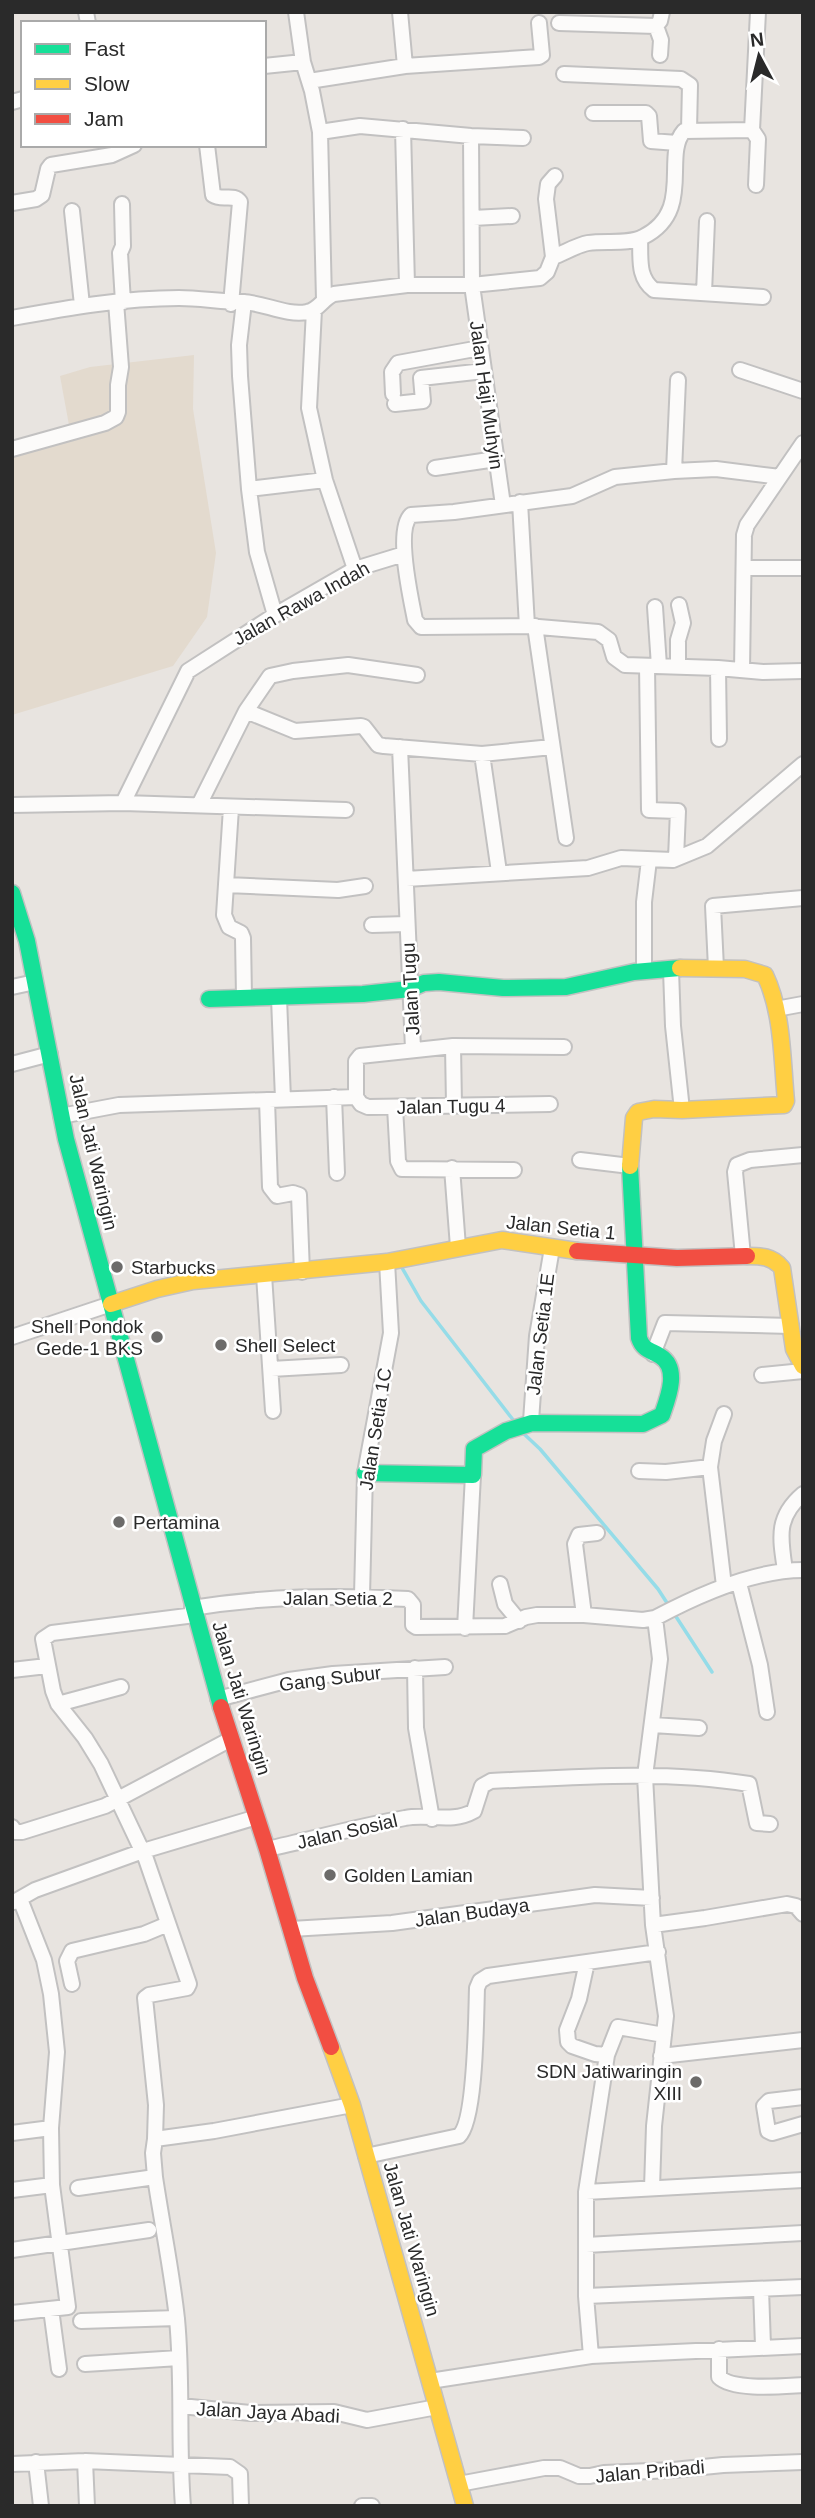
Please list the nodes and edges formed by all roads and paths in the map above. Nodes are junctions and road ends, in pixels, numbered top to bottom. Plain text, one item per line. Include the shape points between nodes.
1 (296, 12) edge
2 (400, 12) edge
3 (758, 12) edge
4 (659, 19) edge
5 (539, 23) dead end
6 (559, 23) dead end
7 (660, 55) dead end
8 (303, 62) junction
9 (266, 66) edge
10 (405, 66) junction
11 (564, 74) dead end
12 (309, 81) junction
13 (593, 113) dead end
14 (403, 129) junction
15 (689, 130) junction
16 (752, 130) junction
17 (320, 132) junction
18 (471, 136) junction
19 (523, 138) dead end
20 (677, 143) junction
21 (130, 147) edge
22 (207, 147) edge
23 (555, 176) dead end
24 (755, 185) dead end
25 (12, 203) edge
26 (122, 204) dead end
27 (72, 211) dead end
28 (512, 216) dead end
29 (473, 218) junction
30 (707, 221) dead end
31 (640, 239) junction
32 (553, 257) junction
33 (407, 285) junction
34 (472, 285) junction
35 (704, 293) junction
36 (763, 297) dead end
37 (119, 302) junction
38 (237, 303) junction
39 (82, 305) junction
40 (318, 305) junction
41 (12, 318) edge
42 (480, 348) junction
43 (740, 370) dead end
44 (484, 371) junction
45 (678, 380) dead end
46 (803, 391) edge
47 (803, 443) edge
48 (12, 449) edge
49 (496, 459) junction
50 (435, 468) dead end
51 (674, 471) junction
52 (780, 477) junction
53 (325, 480) junction
54 (249, 489) junction
55 (520, 502) junction
56 (503, 505) junction
57 (404, 554) junction
58 (744, 568) junction
59 (803, 568) edge
60 (355, 569) junction
61 (679, 605) dead end
62 (655, 607) dead end
63 (275, 615) junction
64 (531, 626) junction
65 (653, 666) junction
66 (678, 667) junction
67 (718, 668) junction
68 (743, 670) junction
69 (803, 671) edge
70 (417, 675) dead end
71 (246, 711) junction
72 (719, 739) dead end
73 (400, 747) junction
74 (552, 747) junction
75 (482, 754) junction
76 (803, 764) edge
77 (123, 803) junction
78 (12, 805) edge
79 (199, 805) junction
80 (231, 808) junction
81 (346, 810) dead end
82 (566, 838) dead end
83 (676, 858) junction
84 (649, 860) junction
85 (499, 872) junction
86 (406, 879) junction
87 (226, 885) junction
88 (365, 886) dead end
89 (12, 893) edge
90 (803, 898) edge
91 (407, 924) junction
92 (372, 925) dead end
93 (716, 968) junction
94 (644, 970) junction
95 (671, 970) junction
96 (35, 982) junction
97 (12, 987) edge
98 (410, 989) junction
99 (244, 998) junction
100 (279, 998) junction
101 (209, 999) dead end
102 (803, 1004) edge
103 (776, 1009) junction
104 (453, 1045) junction
105 (565, 1047) dead end
106 (413, 1049) junction
107 (50, 1054) junction
108 (12, 1064) edge
109 (334, 1097) junction
110 (356, 1097) junction
111 (283, 1099) junction
112 (267, 1100) junction
113 (550, 1104) dead end
114 (454, 1105) junction
115 (395, 1107) junction
116 (682, 1110) junction
117 (61, 1116) junction
118 (803, 1155) edge
119 (580, 1160) dead end
120 (630, 1166) junction
121 (452, 1168) junction
122 (514, 1170) dead end
123 (337, 1172) dead end
124 (458, 1247) junction
125 (552, 1248) junction
126 (636, 1256) junction
127 (743, 1256) junction
128 (387, 1262) junction
129 (302, 1272) junction
130 (264, 1275) junction
131 (111, 1304) junction
132 (791, 1325) junction
133 (12, 1337) edge
134 (653, 1354) junction
135 (341, 1365) dead end
136 (803, 1368) edge
137 (271, 1369) junction
138 (762, 1375) dead end
139 (273, 1410) dead end
140 (724, 1414) dead end
141 (520, 1425) junction
142 (710, 1468) junction
143 (639, 1471) dead end
144 (365, 1473) junction
145 (473, 1475) junction
146 (803, 1494) edge
147 (597, 1533) dead end
148 (785, 1570) junction
149 (803, 1570) edge
150 (500, 1584) dead end
151 (731, 1584) junction
152 (362, 1597) junction
153 (193, 1612) junction
154 (584, 1615) junction
155 (655, 1618) junction
156 (519, 1621) junction
157 (465, 1628) junction
158 (47, 1666) junction
159 (445, 1667) dead end
160 (415, 1668) junction
161 (12, 1670) edge
162 (121, 1687) dead end
163 (218, 1699) junction
164 (58, 1704) junction
165 (767, 1712) dead end
166 (653, 1726) junction
167 (699, 1728) dead end
168 (231, 1739) junction
169 (645, 1776) junction
170 (117, 1798) junction
171 (257, 1817) junction
172 (432, 1819) junction
173 (770, 1824) dead end
174 (12, 1827) edge
175 (267, 1849) junction
176 (143, 1851) junction
177 (652, 1898) junction
178 (16, 1901) edge
179 (803, 1914) edge
180 (168, 1924) junction
181 (653, 1925) junction
182 (291, 1929) junction
183 (657, 1952) junction
184 (587, 1962) junction
185 (72, 1984) dead end
186 (664, 2035) junction
187 (803, 2040) edge
188 (607, 2055) junction
189 (661, 2056) junction
190 (803, 2097) edge
191 (352, 2105) junction
192 (803, 2124) edge
193 (51, 2129) junction
194 (12, 2133) edge
195 (155, 2139) junction
196 (366, 2155) junction
197 (155, 2177) junction
198 (803, 2180) edge
199 (52, 2185) junction
200 (78, 2188) dead end
201 (652, 2188) junction
202 (12, 2190) edge
203 (586, 2192) junction
204 (149, 2230) dead end
205 (803, 2233) edge
206 (58, 2244) junction
207 (586, 2245) junction
208 (12, 2250) edge
209 (803, 2287) edge
210 (761, 2289) junction
211 (586, 2295) junction
212 (51, 2308) junction
213 (12, 2313) edge
214 (177, 2318) junction
215 (81, 2321) dead end
216 (763, 2346) junction
217 (803, 2346) edge
218 (719, 2349) junction
219 (591, 2356) junction
220 (179, 2358) junction
221 (85, 2364) dead end
222 (59, 2369) dead end
223 (430, 2381) junction
224 (803, 2385) edge
225 (181, 2406) junction
226 (438, 2407) junction
227 (85, 2461) junction
228 (36, 2462) junction
229 (803, 2462) edge
230 (12, 2463) edge
231 (180, 2463) junction
232 (458, 2484) junction
233 (41, 2506) edge
234 (87, 2506) edge
235 (183, 2506) edge
236 (241, 2506) edge
237 (362, 2506) edge
238 (372, 2506) edge
239 (465, 2506) edge

1 - 8 street
2 - 10 street
3 - 16 street
4 - 6 street
4 - 7 street
5 - 10 street via 539,57
8 - 9 street
8 - 12 street
10 - 12 street
11 - 15 street via 681,79 690,85
12 - 17 street
13 - 20 street via 646,113 651,141
14 - 17 street via 360,126
14 - 18 street
14 - 33 street
15 - 16 street
15 - 20 street via 681,133
16 - 24 street via 758,139
17 - 40 street
18 - 19 street
18 - 29 street, Jalan Haji Muhyin
20 - 31 street via 674,194 667,214
21 - 25 street via 112,155 51,165 42,195
22 - 38 street via 213,195 240,202
23 - 32 street via 548,184 546,199
26 - 37 street
27 - 39 street
28 - 29 street
29 - 34 street, Jalan Haji Muhyin
30 - 35 street
31 - 32 street via 587,243
31 - 35 street via 645,283 654,290
32 - 34 street via 540,278
33 - 34 street
33 - 40 street via 334,294
34 - 42 street, Jalan Haji Muhyin
35 - 36 street
37 - 38 street via 197,298
37 - 39 street
37 - 48 street via 121,366 116,417
38 - 40 street via 299,313
38 - 54 street
39 - 41 street
40 - 53 street via 309,408
42 - 44 street, Jalan Haji Muhyin
42 - 44 street via 398,363 392,372 394,399 423,401 421,378
43 - 46 street
44 - 49 street, Jalan Haji Muhyin
45 - 51 street
47 - 52 street
49 - 50 street
49 - 56 street, Jalan Haji Muhyin
51 - 52 street via 716,469
51 - 55 street via 615,477 572,496
52 - 58 street via 747,525
53 - 54 street
53 - 60 street
54 - 63 street via 257,552
55 - 56 street
55 - 64 street
56 - 57 street via 411,515 406,521
57 - 60 street, Jalan Rawa Indah
57 - 64 street via 415,620 421,627
58 - 59 street
58 - 68 street
60 - 63 street, Jalan Rawa Indah
61 - 66 street via 683,623
62 - 65 street
63 - 77 street, Jalan Rawa Indah via 188,671
64 - 65 street via 598,632 609,640 618,662
64 - 74 street
65 - 66 street
65 - 83 street via 649,810 678,811
66 - 67 street
67 - 68 street
67 - 72 street
68 - 69 street
70 - 71 street via 348,665 284,672 265,680
71 - 73 street via 295,731 360,726 378,745
71 - 79 street
73 - 75 street
73 - 86 street, Jalan Tugu
74 - 75 street
74 - 82 street
75 - 85 street
76 - 83 street via 707,846
77 - 78 street
77 - 79 street
79 - 80 street
80 - 81 street
80 - 87 street
83 - 84 street
84 - 85 street via 621,858 588,868
84 - 94 street
85 - 86 street
86 - 91 street, Jalan Tugu
87 - 88 street via 338,890
87 - 99 street via 225,919 243,938
89 - 96 street, Jalan Jati Waringin
90 - 93 street via 713,906
91 - 92 street
91 - 98 street, Jalan Tugu
93 - 95 street
93 - 103 street via 763,972
94 - 95 street
94 - 98 street via 571,987 439,982
95 - 116 street
96 - 97 street
96 - 107 street, Jalan Jati Waringin
98 - 100 street
98 - 106 street, Jalan Tugu
99 - 100 street
99 - 101 street
100 - 111 street
102 - 103 street
103 - 116 street via 784,1105
104 - 105 street
104 - 106 street
104 - 114 street
106 - 110 street, Jalan Tugu via 357,1058
107 - 108 street
107 - 117 street, Jalan Jati Waringin
109 - 110 street
109 - 111 street
109 - 123 street
110 - 115 street, Jalan Tugu 4 via 364,1106
111 - 112 street
112 - 117 street via 120,1105
112 - 129 street via 270,1187 277,1196 299,1195
113 - 114 street, Jalan Tugu 4
114 - 115 street, Jalan Tugu 4
115 - 121 street via 402,1169
116 - 120 street via 638,1112 632,1125
117 - 131 street, Jalan Jati Waringin
118 - 127 street via 750,1160 737,1166
119 - 120 street
120 - 126 street
121 - 122 street
121 - 124 street
124 - 125 street, Jalan Setia 1 via 502,1240
124 - 128 street, Jalan Setia 1
125 - 126 street, Jalan Setia 1
125 - 141 street, Jalan Setia 1E
126 - 127 street, Jalan Setia 1
126 - 134 street via 639,1338 641,1346
127 - 132 street, Jalan Setia 1 via 778,1262 785,1277
128 - 129 street, Jalan Setia 1
128 - 144 street, Jalan Setia 1C via 391,1333
129 - 130 street, Jalan Setia 1
130 - 131 street, Jalan Setia 1 via 176,1284
130 - 137 street
131 - 133 street
131 - 153 street, Jalan Jati Waringin
132 - 134 street via 665,1323
132 - 136 street, Jalan Setia 1
134 - 141 street via 668,1363 671,1375 662,1415 656,1420 643,1424
135 - 137 street
136 - 138 street
137 - 139 street
140 - 142 street
141 - 145 street via 474,1449
142 - 143 street
142 - 151 street via 713,1507
144 - 145 street
144 - 152 street, Jalan Setia 1C
145 - 157 street
146 - 148 street via 786,1511 782,1523
147 - 154 street via 579,1535 575,1544
148 - 149 street, Jalan Setia 2
148 - 151 street, Jalan Setia 2
150 - 156 street via 505,1604
151 - 155 street, Jalan Setia 2
151 - 165 street via 761,1665
152 - 153 street, Jalan Setia 2 via 249,1599
152 - 157 street, Jalan Setia 2 via 408,1599 413,1605 414,1626
153 - 158 street, Jalan Setia 2 via 52,1633 43,1639
153 - 163 street, Jalan Jati Waringin
154 - 155 street, Jalan Setia 2
154 - 156 street, Jalan Setia 2 via 531,1616
155 - 166 street via 660,1659
156 - 157 street, Jalan Setia 2
158 - 161 street
158 - 164 street
159 - 160 street, Gang Subur
160 - 163 street, Gang Subur via 289,1680
160 - 172 street via 416,1728
162 - 164 street
163 - 168 street, Jalan Jati Waringin
164 - 170 street via 85,1738
166 - 167 street
166 - 169 street
168 - 170 street
168 - 171 street, Jalan Jati Waringin
169 - 172 street, Jalan Sosial via 491,1782 482,1786 474,1811
169 - 173 street via 748,1784 757,1824
169 - 177 street
170 - 174 street via 22,1832
170 - 176 street
171 - 175 street, Jalan Jati Waringin
171 - 176 street
172 - 175 street, Jalan Sosial via 407,1817
175 - 182 street, Jalan Jati Waringin
176 - 178 street
176 - 180 street
177 - 181 street
177 - 182 street, Jalan Budaya via 595,1895 392,1923
178 - 193 street via 44,1960 49,1983 57,2052
179 - 181 street via 787,1904
180 - 185 street via 72,1951 67,1961
180 - 195 street via 189,1985 145,1998
181 - 183 street
182 - 191 street, Jalan Jati Waringin
183 - 184 street
183 - 186 street via 666,2016
184 - 188 street via 567,2030 568,2042
184 - 196 street via 488,1976 480,1981 466,2129 459,2136
186 - 188 street via 618,2026
186 - 189 street
187 - 189 street
188 - 203 street
189 - 201 street
190 - 192 street via 769,2101 764,2106 772,2133
191 - 195 street
191 - 196 street, Jalan Jati Waringin
193 - 194 street
193 - 199 street
195 - 197 street
196 - 223 street, Jalan Jati Waringin
197 - 200 street
197 - 214 street
198 - 201 street
199 - 202 street
199 - 206 street
201 - 203 street
203 - 207 street
204 - 206 street
205 - 207 street
206 - 208 street
206 - 212 street via 68,2307
207 - 211 street
209 - 210 street
210 - 211 street
210 - 216 street
211 - 219 street
212 - 213 street
212 - 222 street
214 - 215 street
214 - 220 street
216 - 217 street
216 - 218 street
218 - 219 street
218 - 224 street via 723,2381
219 - 223 street
220 - 221 street
220 - 225 street
223 - 226 street, Jalan Jati Waringin
225 - 226 street, Jalan Jaya Abadi via 250,2413 334,2412 367,2420
225 - 231 street
226 - 232 street, Jalan Jati Waringin
227 - 228 street
227 - 231 street
227 - 234 street
228 - 230 street
228 - 233 street
229 - 232 street, Jalan Pribadi via 590,2476 544,2468
231 - 235 street
231 - 236 street via 238,2470
232 - 239 street, Jalan Jati Waringin
237 - 238 street

